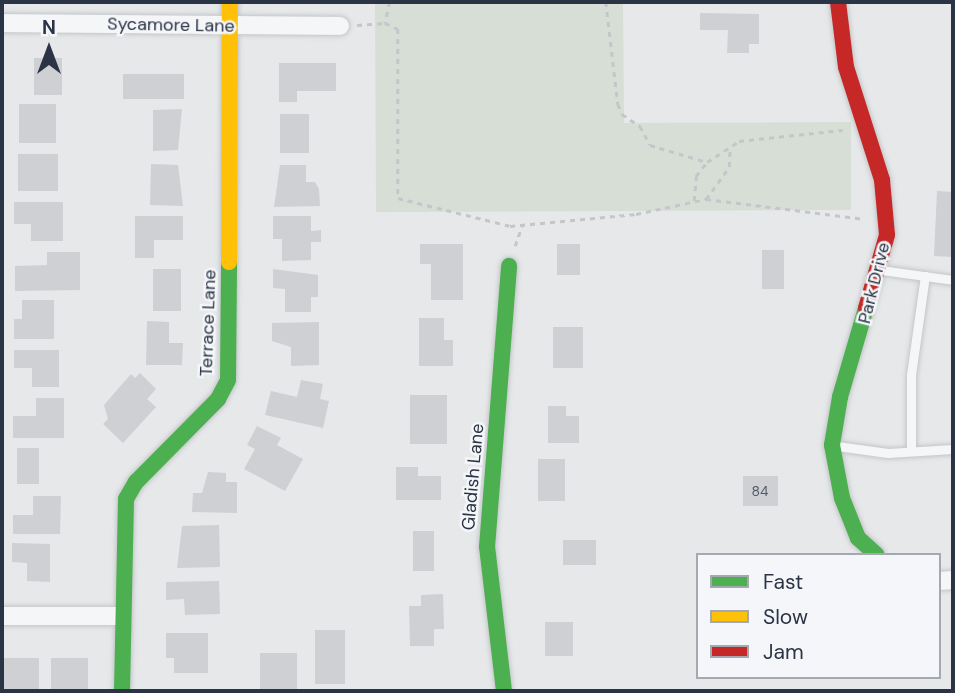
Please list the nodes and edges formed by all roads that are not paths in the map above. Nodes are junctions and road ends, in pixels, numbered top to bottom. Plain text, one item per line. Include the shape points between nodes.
1 (230, 2) edge
2 (838, 2) edge
3 (2, 23) edge
4 (230, 25) junction
5 (340, 26) road end
6 (509, 266) dead end
7 (880, 270) junction
8 (925, 276) junction
9 (953, 280) edge
10 (832, 445) junction
11 (953, 449) edge
12 (911, 451) junction
13 (875, 553) edge
14 (2, 616) edge
15 (122, 616) junction
16 (122, 691) edge
17 (504, 691) edge

1 - 4 street, Terrace Lane
2 - 7 street, Park Drive via 846,67 882,180 887,235
3 - 4 street, Sycamore Lane
4 - 5 street, Sycamore Lane
4 - 15 street, Terrace Lane via 228,380 218,399 136,482 126,499
6 - 17 street, Gladish Lane via 487,547
7 - 8 lane
7 - 10 street, Park Drive via 841,397
8 - 9 lane
8 - 12 lane via 911,375
10 - 12 lane via 888,453
10 - 13 street, Park Drive via 850,518 858,538
11 - 12 lane
14 - 15 street
15 - 16 street, Terrace Lane

